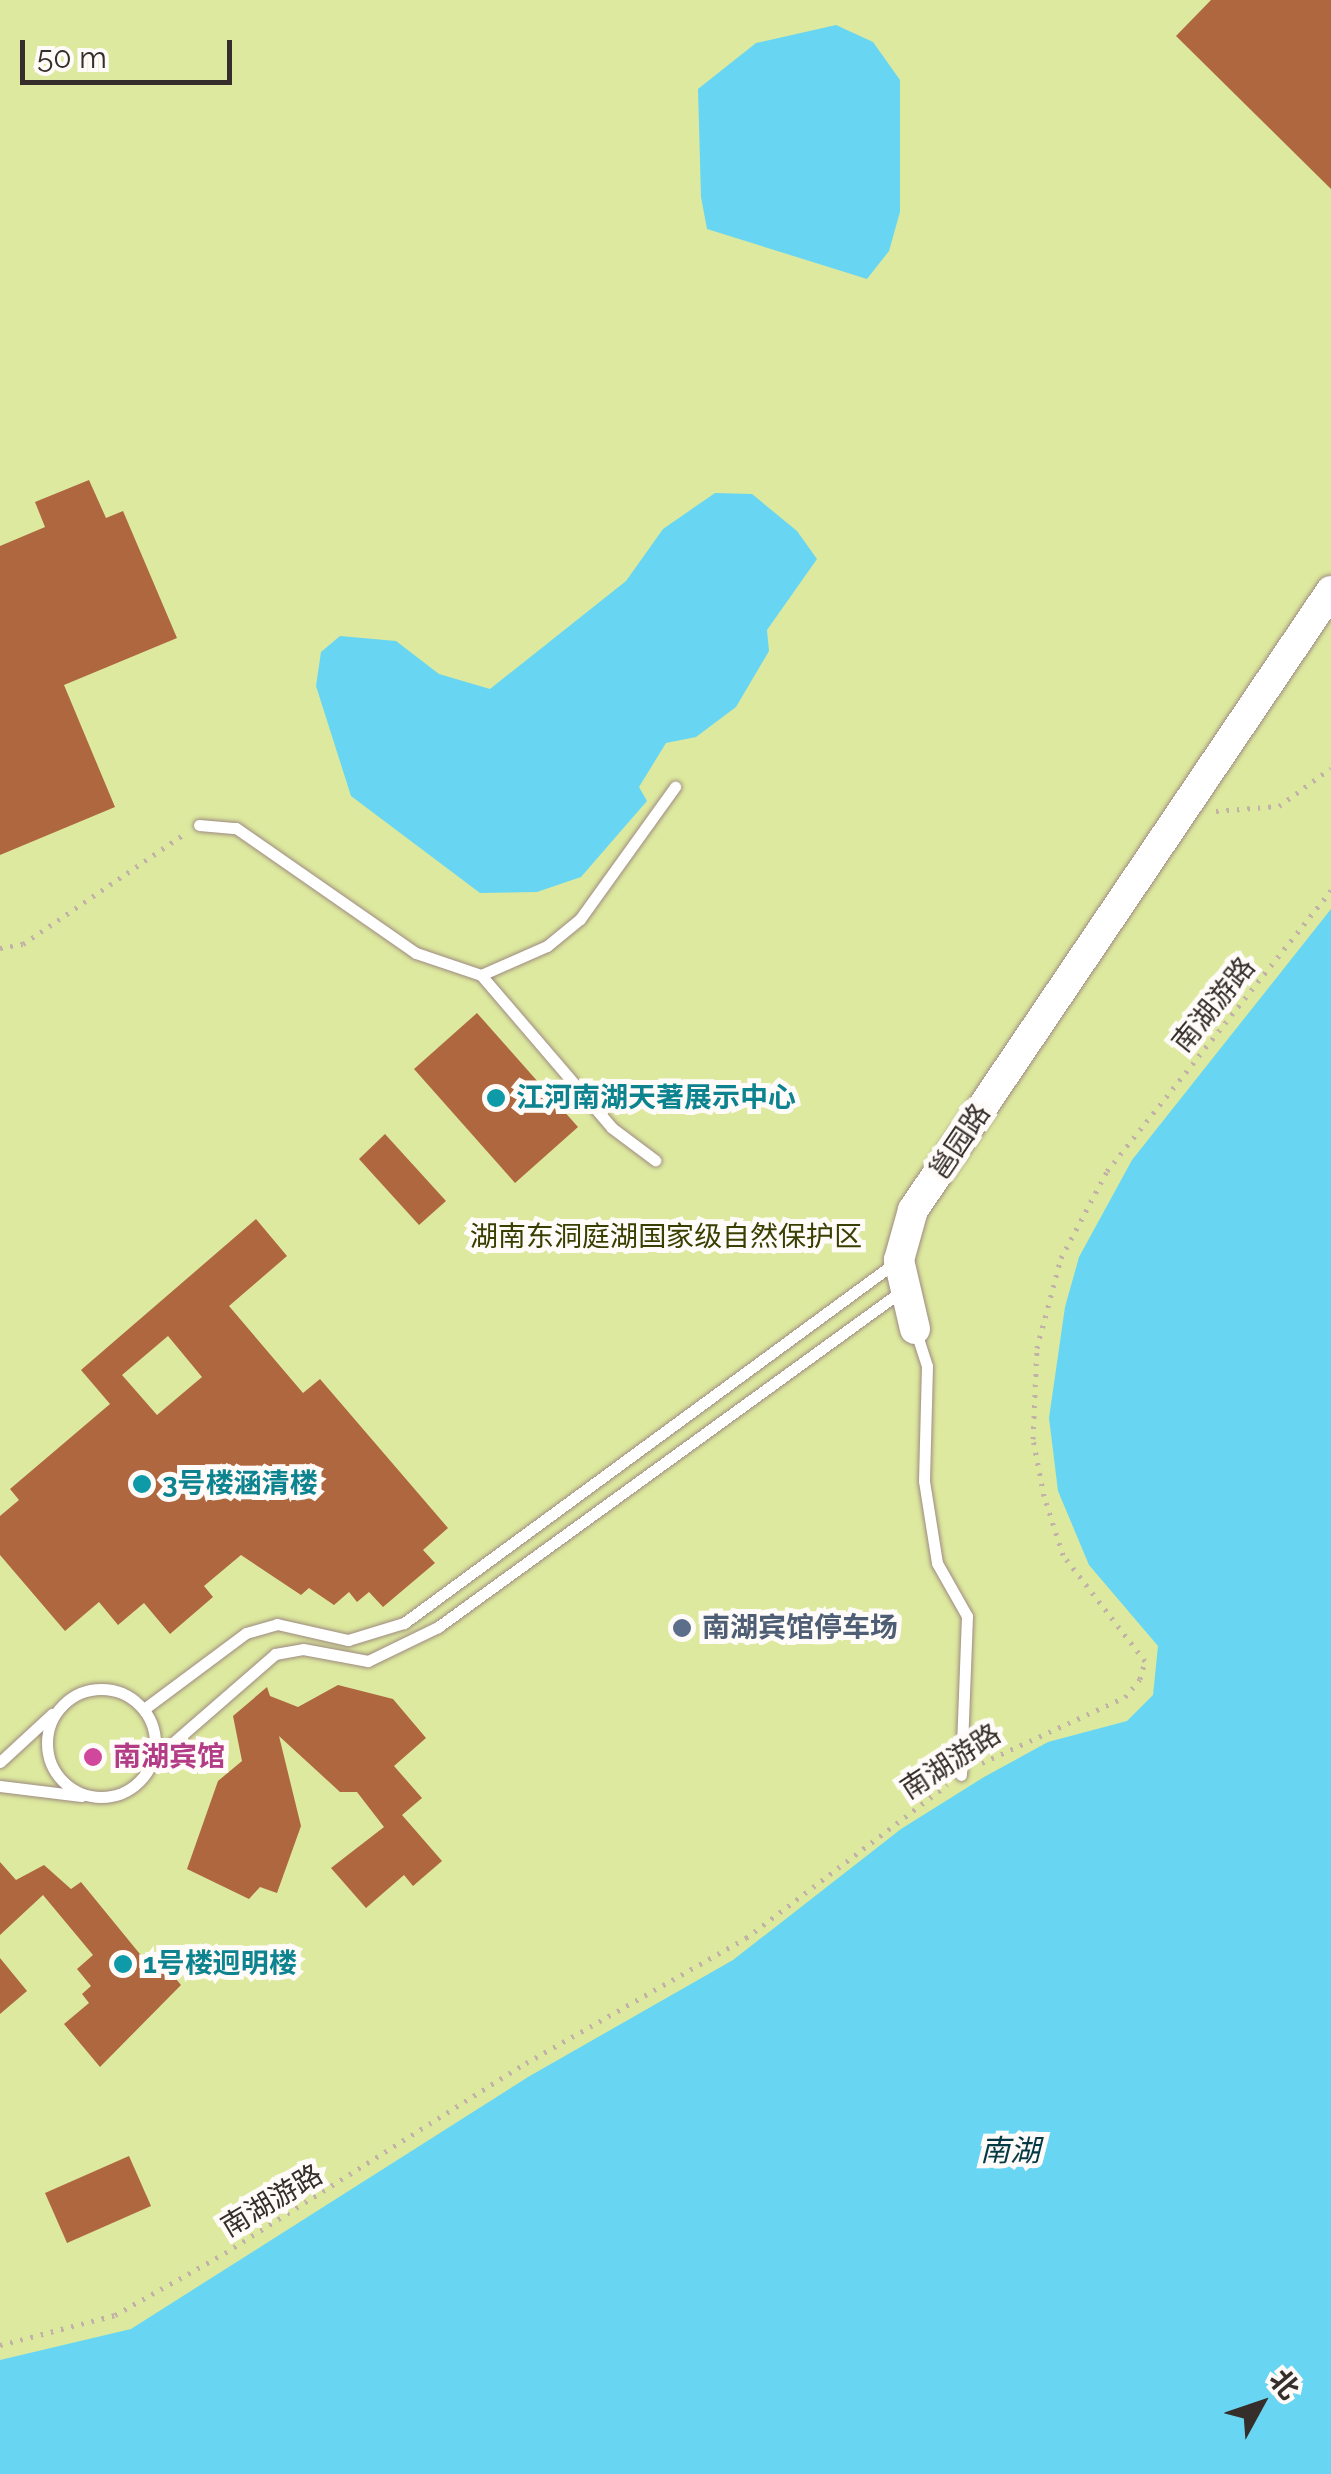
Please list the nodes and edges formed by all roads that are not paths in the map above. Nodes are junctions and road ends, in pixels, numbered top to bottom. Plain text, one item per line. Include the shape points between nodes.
1 (1331, 591) edge
2 (675, 787) dead end
3 (199, 825) road end
4 (481, 975) junction
5 (655, 1160) dead end
6 (902, 1274) junction
7 (915, 1329) joint
8 (62, 1706) junction
9 (144, 1709) junction
10 (152, 1760) junction
11 (0, 1762) edge
12 (961, 1775) road end
13 (0, 1786) edge
14 (100, 1797) junction

1 - 6 street, 邕园路 via 913,1210
2 - 4 lane via 580,918 546,946
3 - 4 lane via 236,828 416,953
4 - 5 lane via 612,1128
6 - 7 street, 邕园路
6 - 9 lane via 404,1622 348,1640 277,1624 246,1633
6 - 10 lane via 438,1627 368,1660 303,1649 275,1654
7 - 12 lane, 邕园路 via 927,1366 924,1482 937,1563 966,1616
8 - 9 lane via 76,1694 112,1690
8 - 11 lane
8 - 14 lane via 52,1721 50,1758 69,1786
9 - 10 lane
10 - 14 lane via 132,1787
13 - 14 lane

